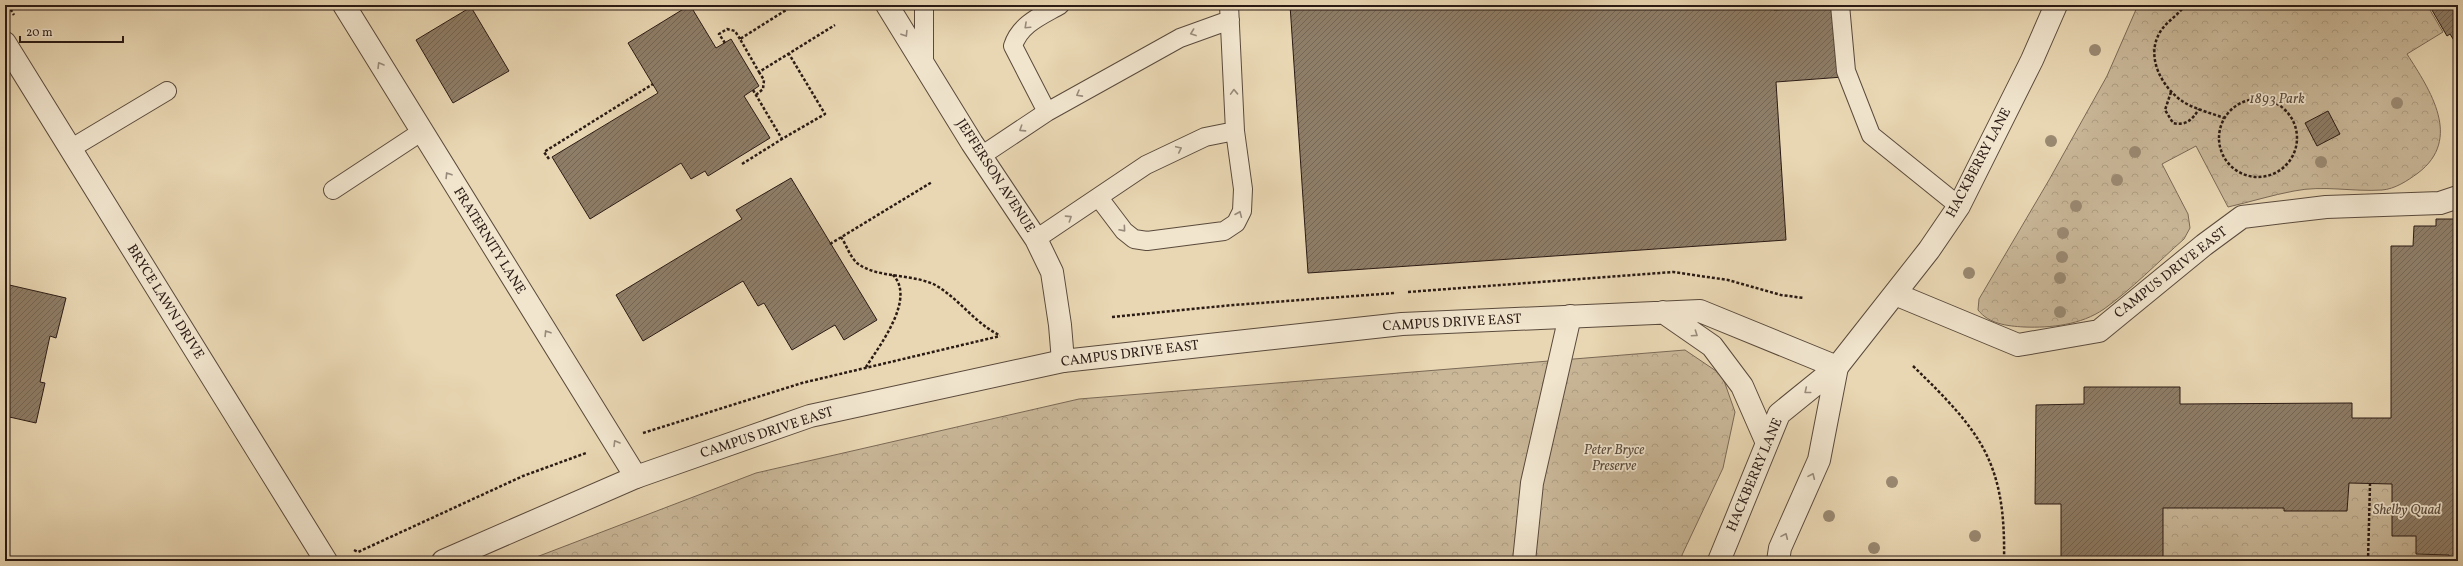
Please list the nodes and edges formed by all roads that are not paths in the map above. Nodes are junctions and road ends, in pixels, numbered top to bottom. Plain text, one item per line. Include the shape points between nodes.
1 (344, 5) edge
2 (887, 5) edge
3 (924, 5) edge
4 (1060, 5) edge
5 (1840, 5) edge
6 (2056, 5) edge
7 (1229, 12) edge
8 (5, 43) edge
9 (924, 64) junction
10 (167, 91) dead end
11 (1047, 112) junction
12 (1235, 131) junction
13 (421, 132) junction
14 (70, 148) junction
15 (981, 156) junction
16 (333, 190) dead end
17 (2458, 197) edge
18 (1100, 198) junction
19 (1959, 206) junction
20 (1036, 239) junction
21 (1895, 294) junction
22 (1663, 312) junction
23 (1570, 316) junction
24 (1063, 361) junction
25 (1837, 367) junction
26 (1767, 443) junction
27 (636, 477) junction
28 (326, 561) edge
29 (444, 561) edge
30 (1524, 561) edge
31 (1719, 561) edge
32 (1778, 561) edge

13 -> 1 street, FRATERNITY LANE
2 -> 9 street, JEFFERSON AVENUE
3 - 9 lane
4 -> 11 lane via 1029,23 1016,37 1013,46
5 - 19 lane via 1846,71 1871,135
6 - 19 street, HACKBERRY LANE
7 -> 11 lane
12 -> 7 lane
8 - 14 street, BRYCE LAWN DRIVE
9 - 15 street, JEFFERSON AVENUE
10 - 14 lane
11 -> 15 lane
18 -> 12 lane via 1146,165 1205,137
18 -> 12 lane via 1124,231 1134,239 1147,241 1224,231 1236,222 1242,211 1243,189
13 - 16 lane
27 -> 13 street, FRATERNITY LANE
14 - 28 street, BRYCE LAWN DRIVE
15 - 20 street, JEFFERSON AVENUE
17 - 21 street, CAMPUS DRIVE EAST via 2440,203 2326,207 2242,217 2204,244 2099,330 2018,345
20 -> 18 lane
19 - 21 street, HACKBERRY LANE
20 - 24 street, JEFFERSON AVENUE via 1052,272
21 - 25 street, HACKBERRY LANE
22 - 23 street, CAMPUS DRIVE EAST
22 - 25 street, CAMPUS DRIVE EAST via 1700,311
22 -> 26 street via 1712,346 1742,386
23 - 24 street, CAMPUS DRIVE EAST via 1402,324
23 - 30 street via 1532,484
24 - 27 street, CAMPUS DRIVE EAST via 810,416
25 -> 26 street, HACKBERRY LANE via 1779,414
32 -> 25 street, HACKBERRY LANE via 1780,548 1819,460
26 - 31 street, HACKBERRY LANE
27 - 29 street, CAMPUS DRIVE EAST

